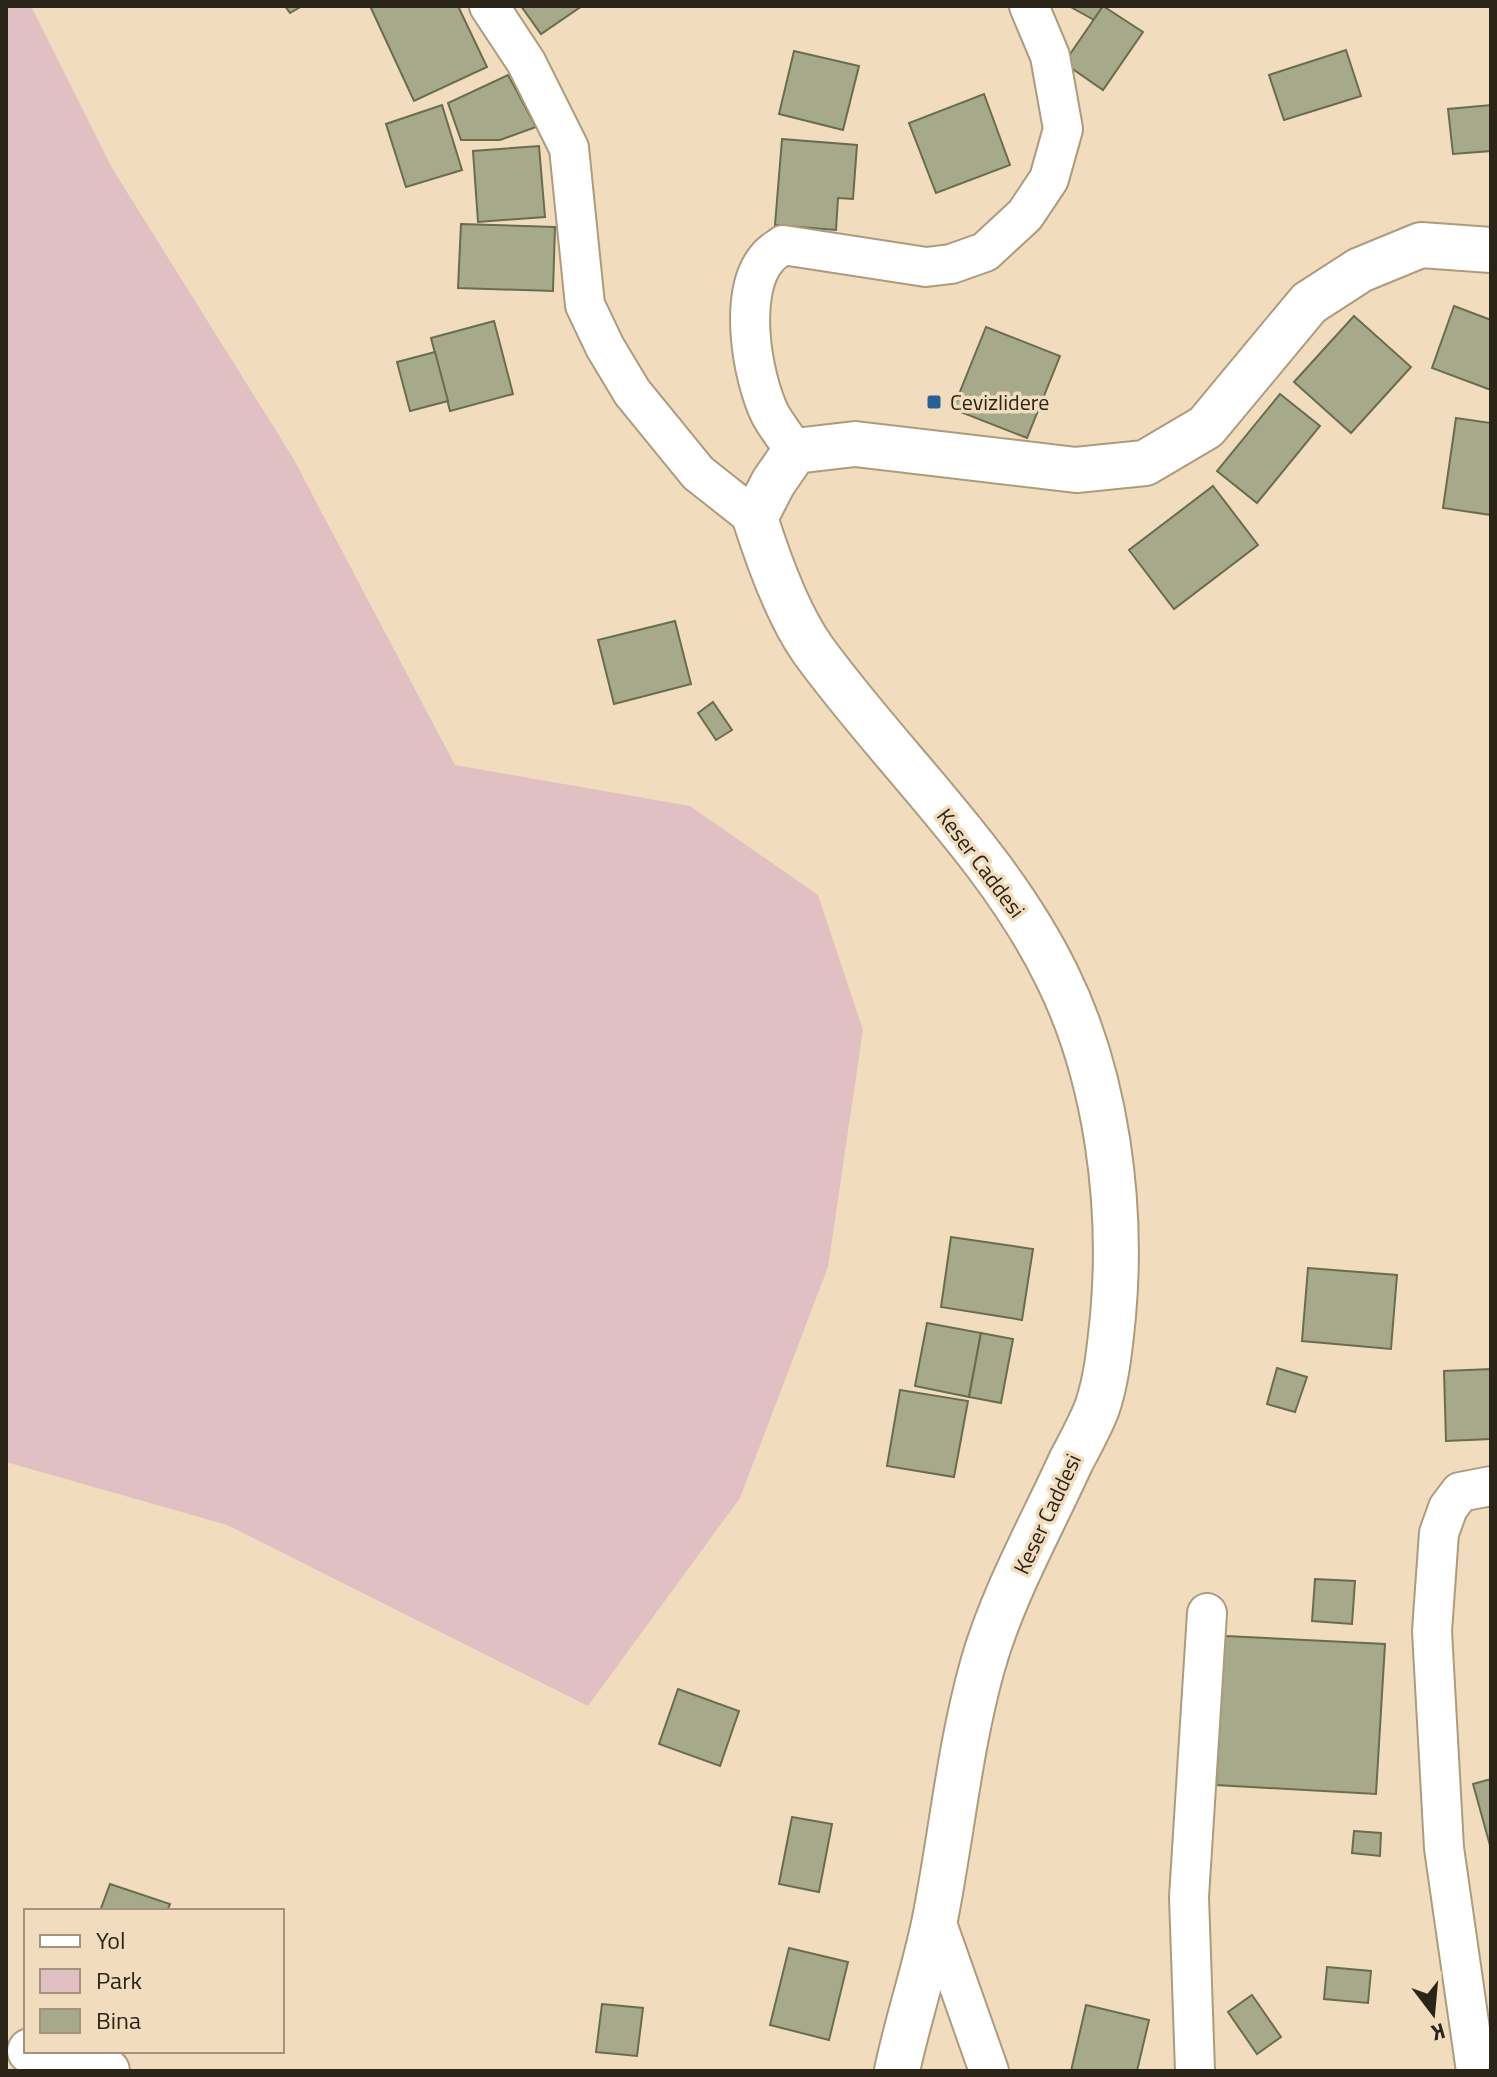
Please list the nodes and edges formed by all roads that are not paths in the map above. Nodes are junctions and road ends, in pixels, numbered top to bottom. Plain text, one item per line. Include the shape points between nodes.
1 (489, 6) edge
2 (1029, 6) edge
3 (1491, 250) edge
4 (795, 451) junction
5 (755, 518) junction
6 (1491, 1486) edge
7 (1207, 1613) dead end
8 (935, 1918) junction
9 (39, 2053) edge
10 (107, 2071) edge
11 (897, 2071) edge
12 (989, 2071) edge
13 (1195, 2071) edge
14 (1476, 2071) edge

1 - 5 street via 526,62 569,148 585,305 605,347 632,392 698,473
2 - 4 street via 1050,56 1063,129 1049,179 1025,215 985,252 951,264 899,265 783,245 766,258 753,287 754,367 771,415
3 - 4 street via 1421,245 1360,270 1309,303 1206,427 1145,463 1076,470 855,444
4 - 5 street
5 - 8 street, Keser Caddesi via 770,566 810,647 979,855 1058,977 1088,1057 1112,1175 1116,1275 1098,1405 999,1616 983,1663
6 - 14 street via 1460,1492 1448,1508 1439,1533 1432,1631 1444,1848
7 - 13 street via 1189,1897
8 - 11 street, Keser Caddesi
8 - 12 street
9 - 10 street

